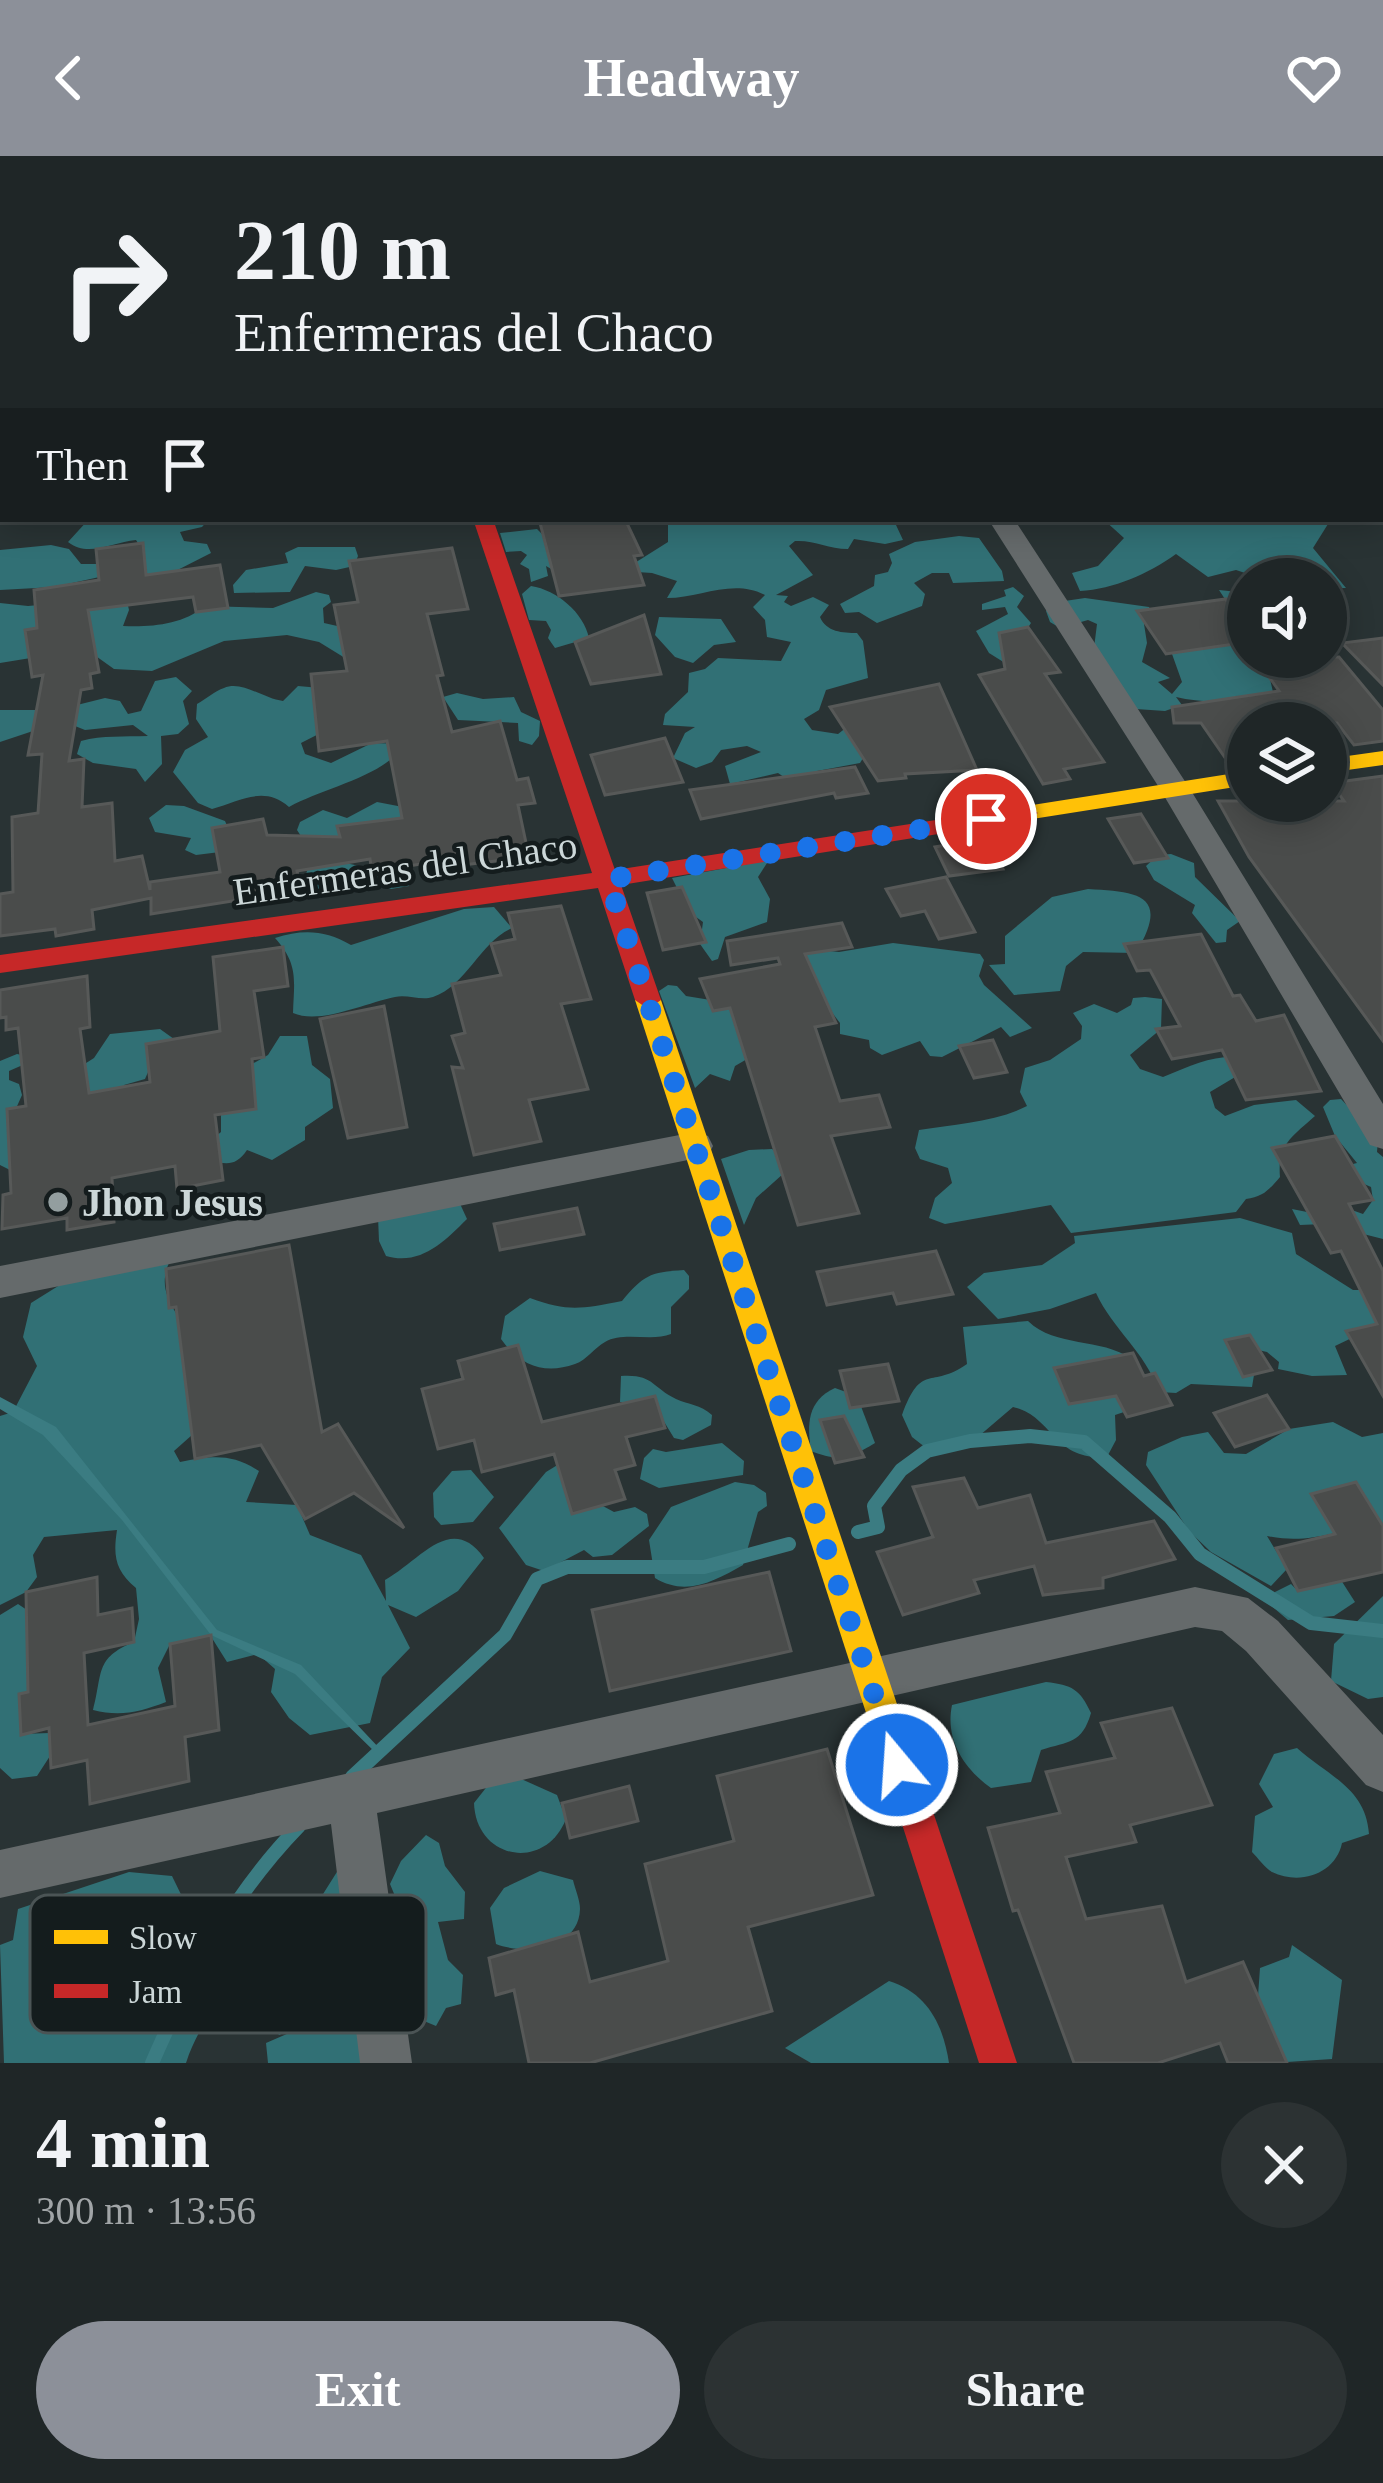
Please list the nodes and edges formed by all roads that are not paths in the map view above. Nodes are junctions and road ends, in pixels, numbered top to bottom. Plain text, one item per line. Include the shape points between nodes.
1 (484, 522) edge
2 (1002, 522) edge
3 (1383, 758) edge
4 (1347, 763) edge
5 (1227, 781) edge
6 (1175, 789) junction
7 (608, 879) junction
8 (0, 964) edge
9 (1383, 1135) edge
10 (694, 1146) junction
11 (0, 1282) edge
12 (869, 1680) junction
13 (1383, 1769) edge
14 (352, 1796) junction
15 (0, 1874) edge
16 (365, 1895) edge
17 (382, 2033) edge
18 (386, 2063) edge
19 (998, 2063) edge

1 - 7 street
2 - 6 street
3 - 4 street
5 - 6 street, Enfermeras del Chaco
6 - 7 street, Enfermeras del Chaco
6 - 9 street
7 - 8 street, Enfermeras del Chaco
7 - 10 street
10 - 11 street
10 - 12 street
12 - 13 street via 1195,1607 1232,1612
12 - 14 street
12 - 19 street
14 - 15 street
14 - 16 street
17 - 18 street

